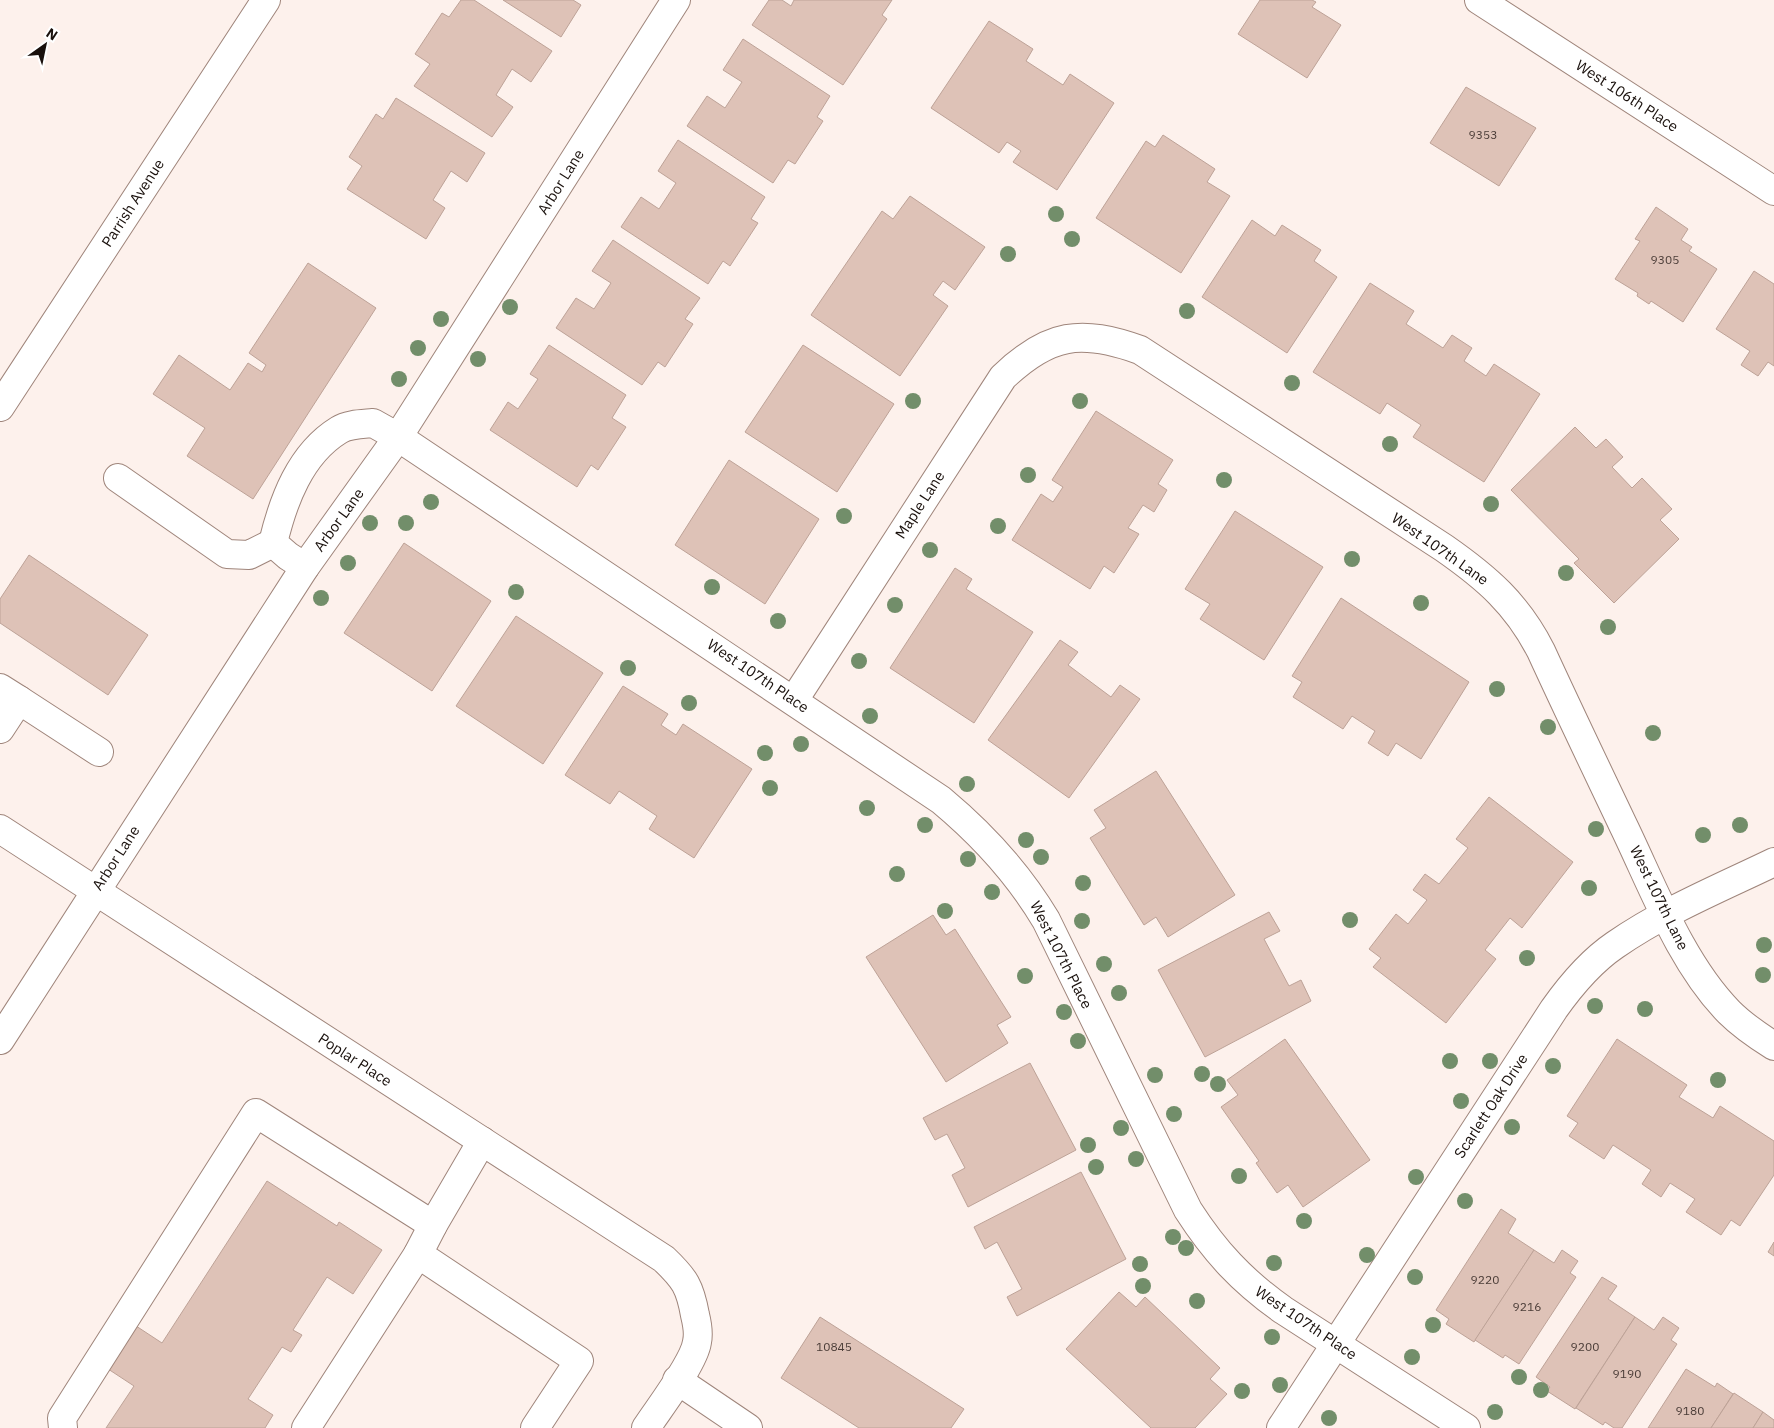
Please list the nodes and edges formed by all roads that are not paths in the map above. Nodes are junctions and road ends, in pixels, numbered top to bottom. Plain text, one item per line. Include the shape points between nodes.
1 (266, 0) edge
2 (676, 0) edge
3 (1479, 0) edge
4 (1774, 192) edge
5 (1071, 338) joint
6 (0, 407) edge
7 (398, 437) junction
8 (118, 478) dead end
9 (273, 543) junction
10 (305, 567) junction
11 (9, 694) edge
12 (794, 700) junction
13 (0, 730) edge
14 (99, 752) dead end
15 (0, 829) edge
16 (1774, 862) edge
17 (95, 891) junction
18 (1665, 914) junction
19 (0, 1040) edge
20 (1774, 1046) edge
21 (482, 1141) junction
22 (433, 1225) junction
23 (418, 1254) junction
24 (1336, 1344) junction
25 (677, 1380) junction
26 (63, 1428) edge
27 (306, 1428) edge
28 (535, 1428) edge
29 (646, 1428) edge
30 (748, 1428) edge
31 (1281, 1428) edge
32 (1466, 1428) edge

1 - 6 street, Parrish Avenue
2 - 7 street, Arbor Lane
3 - 4 street, West 106th Place
5 - 12 street, Maple Lane via 1056,341 1019,362 1003,378
5 - 18 street, West 107th Lane via 1114,341 1140,350 1444,548 1492,585 1529,628
7 - 9 street, West 107th Place via 373,423 340,429 313,452 293,483 280,514
7 - 10 street, Arbor Lane
7 - 12 street, West 107th Place
8 - 9 street via 227,554 249,555
9 - 10 street
10 - 17 street, Arbor Lane
11 - 13 street
11 - 14 street
12 - 24 street, West 107th Place via 941,800 991,845 1013,871 1046,920 1175,1185 1202,1232 1258,1293
15 - 17 street, Poplar Place
16 - 18 street, Scarlett Oak Drive
17 - 19 street, Arbor Lane
17 - 21 street, Poplar Place
18 - 20 street, West 107th Lane via 1707,986 1729,1012
18 - 24 street, Scarlett Oak Drive via 1614,946 1567,991
21 - 22 street
21 - 25 street, Poplar Place via 664,1259 679,1274 690,1290 698,1342 691,1360
22 - 23 street
22 - 26 street via 256,1113 62,1418
23 - 27 street
23 - 28 street via 579,1361
24 - 31 street, Scarlett Oak Drive
24 - 32 street, West 107th Place
25 - 29 street
25 - 30 street

